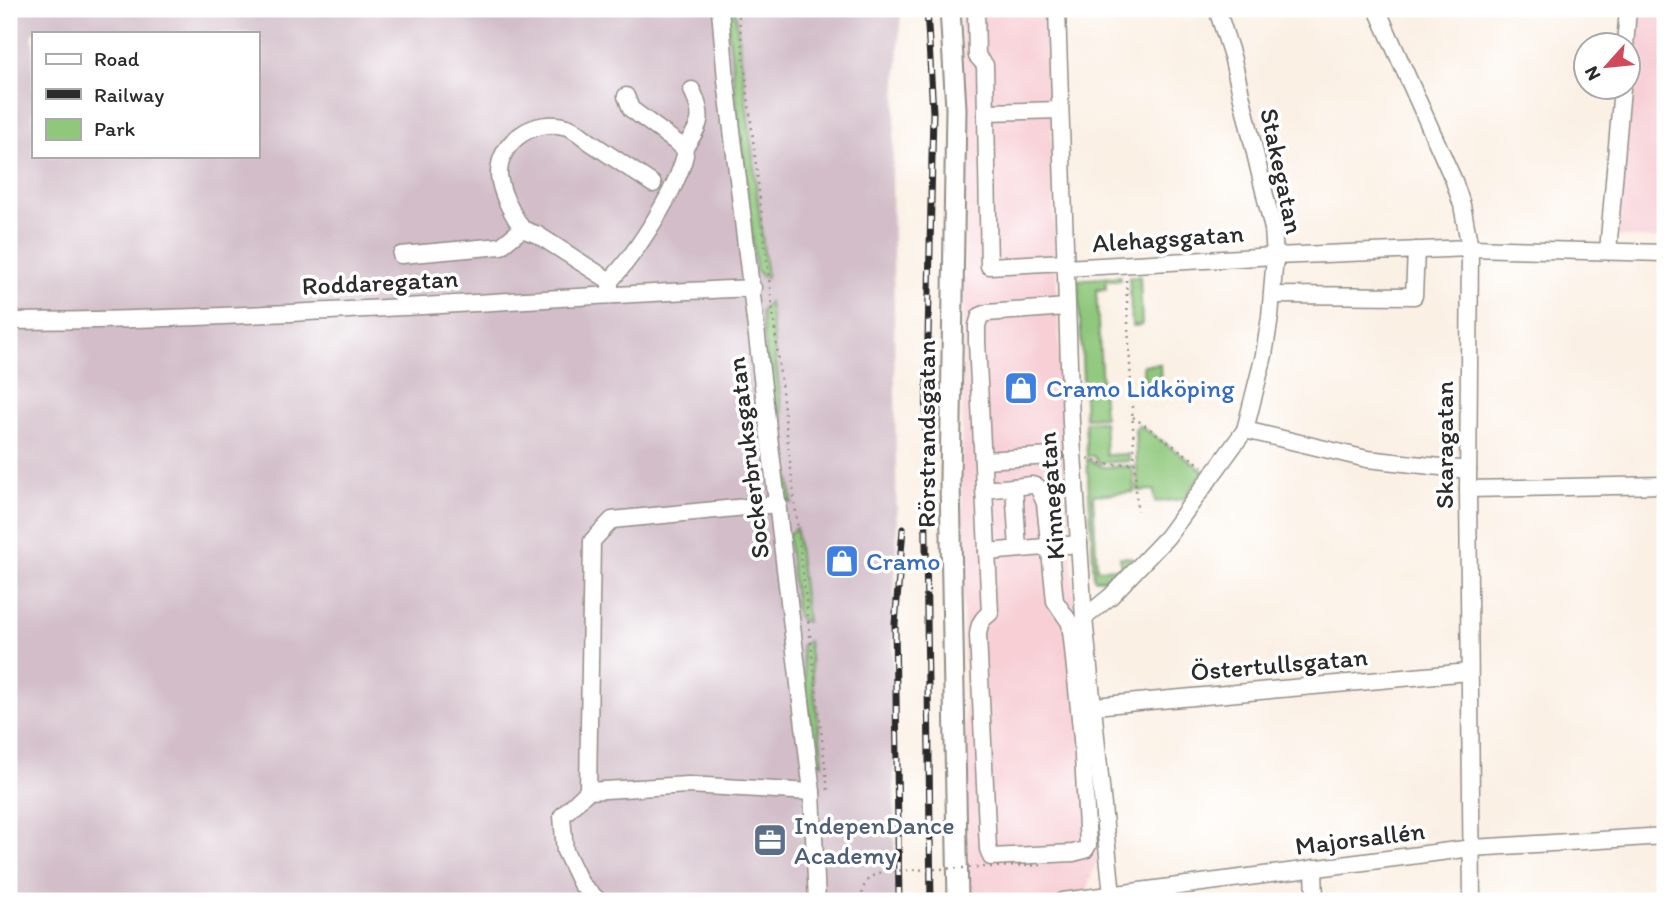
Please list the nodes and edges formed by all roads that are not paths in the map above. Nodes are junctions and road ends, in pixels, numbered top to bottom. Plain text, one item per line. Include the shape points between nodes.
1 (720, 9) edge
2 (950, 9) edge
3 (976, 9) edge
4 (1057, 9) edge
5 (1217, 9) edge
6 (1377, 9) edge
7 (1628, 9) edge
8 (1626, 32) edge
9 (692, 90) dead end
10 (626, 96) dead end
11 (1621, 102) edge
12 (1060, 110) junction
13 (986, 111) junction
14 (684, 148) junction
15 (653, 184) dead end
16 (522, 229) junction
17 (1470, 248) junction
18 (1416, 250) junction
19 (1608, 251) junction
20 (1665, 253) edge
21 (401, 255) dead end
22 (1275, 256) junction
23 (1065, 265) junction
24 (610, 288) junction
25 (753, 288) junction
26 (1273, 295) junction
27 (1066, 307) junction
28 (9, 321) edge
29 (1244, 430) junction
30 (1054, 456) dead end
31 (983, 460) junction
32 (1468, 470) junction
33 (1665, 485) edge
34 (1014, 487) junction
35 (1468, 489) junction
36 (984, 490) junction
37 (778, 504) junction
38 (1079, 544) junction
39 (1050, 546) junction
40 (1018, 549) junction
41 (987, 552) junction
42 (1084, 618) junction
43 (1469, 672) junction
44 (1094, 706) junction
45 (588, 791) junction
46 (812, 792) junction
47 (1665, 836) edge
48 (1472, 848) junction
49 (1314, 868) junction
50 (1112, 895) junction
51 (1094, 900) edge
52 (599, 901) edge
53 (817, 901) edge
54 (958, 901) edge
55 (1063, 901) edge
56 (1315, 901) edge
57 (1472, 901) edge

1 - 25 street, Sockerbruksgatan
2 - 54 main road, Rörstrandsgatan via 956,108 950,481
3 - 13 street via 977,56 985,65
4 - 12 street, Kinnegatan
5 - 22 street, Stakegatan via 1267,201
6 - 17 street, Skaragatan via 1454,181
7 - 8 street
9 - 14 street via 701,119
10 - 14 street via 631,109
11 - 19 street
12 - 13 street
12 - 23 street, Kinnegatan
13 - 23 street, Alehagsgatan via 989,266
14 - 24 street via 684,162 664,202
15 - 16 street via 568,127 527,130 501,157 499,175 504,197
16 - 21 street via 501,246
16 - 24 street via 538,235
17 - 18 street, Alehagsgatan
17 - 19 street, Alehagsgatan
17 - 32 street, Skaragatan
18 - 22 street, Alehagsgatan
18 - 26 street via 1414,296
19 - 20 street, Alehagsgatan
22 - 23 street, Alehagsgatan
22 - 26 street, Stakegatan
23 - 27 street, Kinnegatan
24 - 25 street, Roddaregatan
24 - 28 street, Roddaregatan via 251,314
25 - 37 street, Sockerbruksgatan
26 - 29 street, Stakegatan via 1264,355
27 - 31 street via 980,316
27 - 38 street, Kinnegatan
29 - 32 street via 1376,460
29 - 42 street, Stakegatan via 1167,537
30 - 31 street
31 - 36 street
32 - 35 street, Skaragatan
33 - 35 street
34 - 36 street
34 - 39 street via 1038,487 1045,503
34 - 40 street
35 - 43 street, Skaragatan
36 - 41 street
37 - 45 street via 612,520 592,541
37 - 46 street, Sockerbruksgatan
38 - 39 street
38 - 42 street, Kinnegatan
39 - 40 street
39 - 41 street via 1055,601 1070,623 1082,738 1088,845 1073,853 995,858 988,849 978,635 979,624 990,613
40 - 41 street
42 - 44 street, Kinnegatan
43 - 44 street, Östertullsgatan
43 - 48 street, Skaragatan
44 - 50 street, Kinnegatan
45 - 46 street via 688,785
45 - 52 street via 562,817 565,851 581,884
46 - 53 street, Sockerbruksgatan
47 - 48 street, Majorsallén
48 - 49 street, Majorsallén
48 - 57 street, Skaragatan
49 - 50 street, Majorsallén
49 - 56 street
50 - 51 street, Majorsallén
51 - 55 street, Majorsallén

